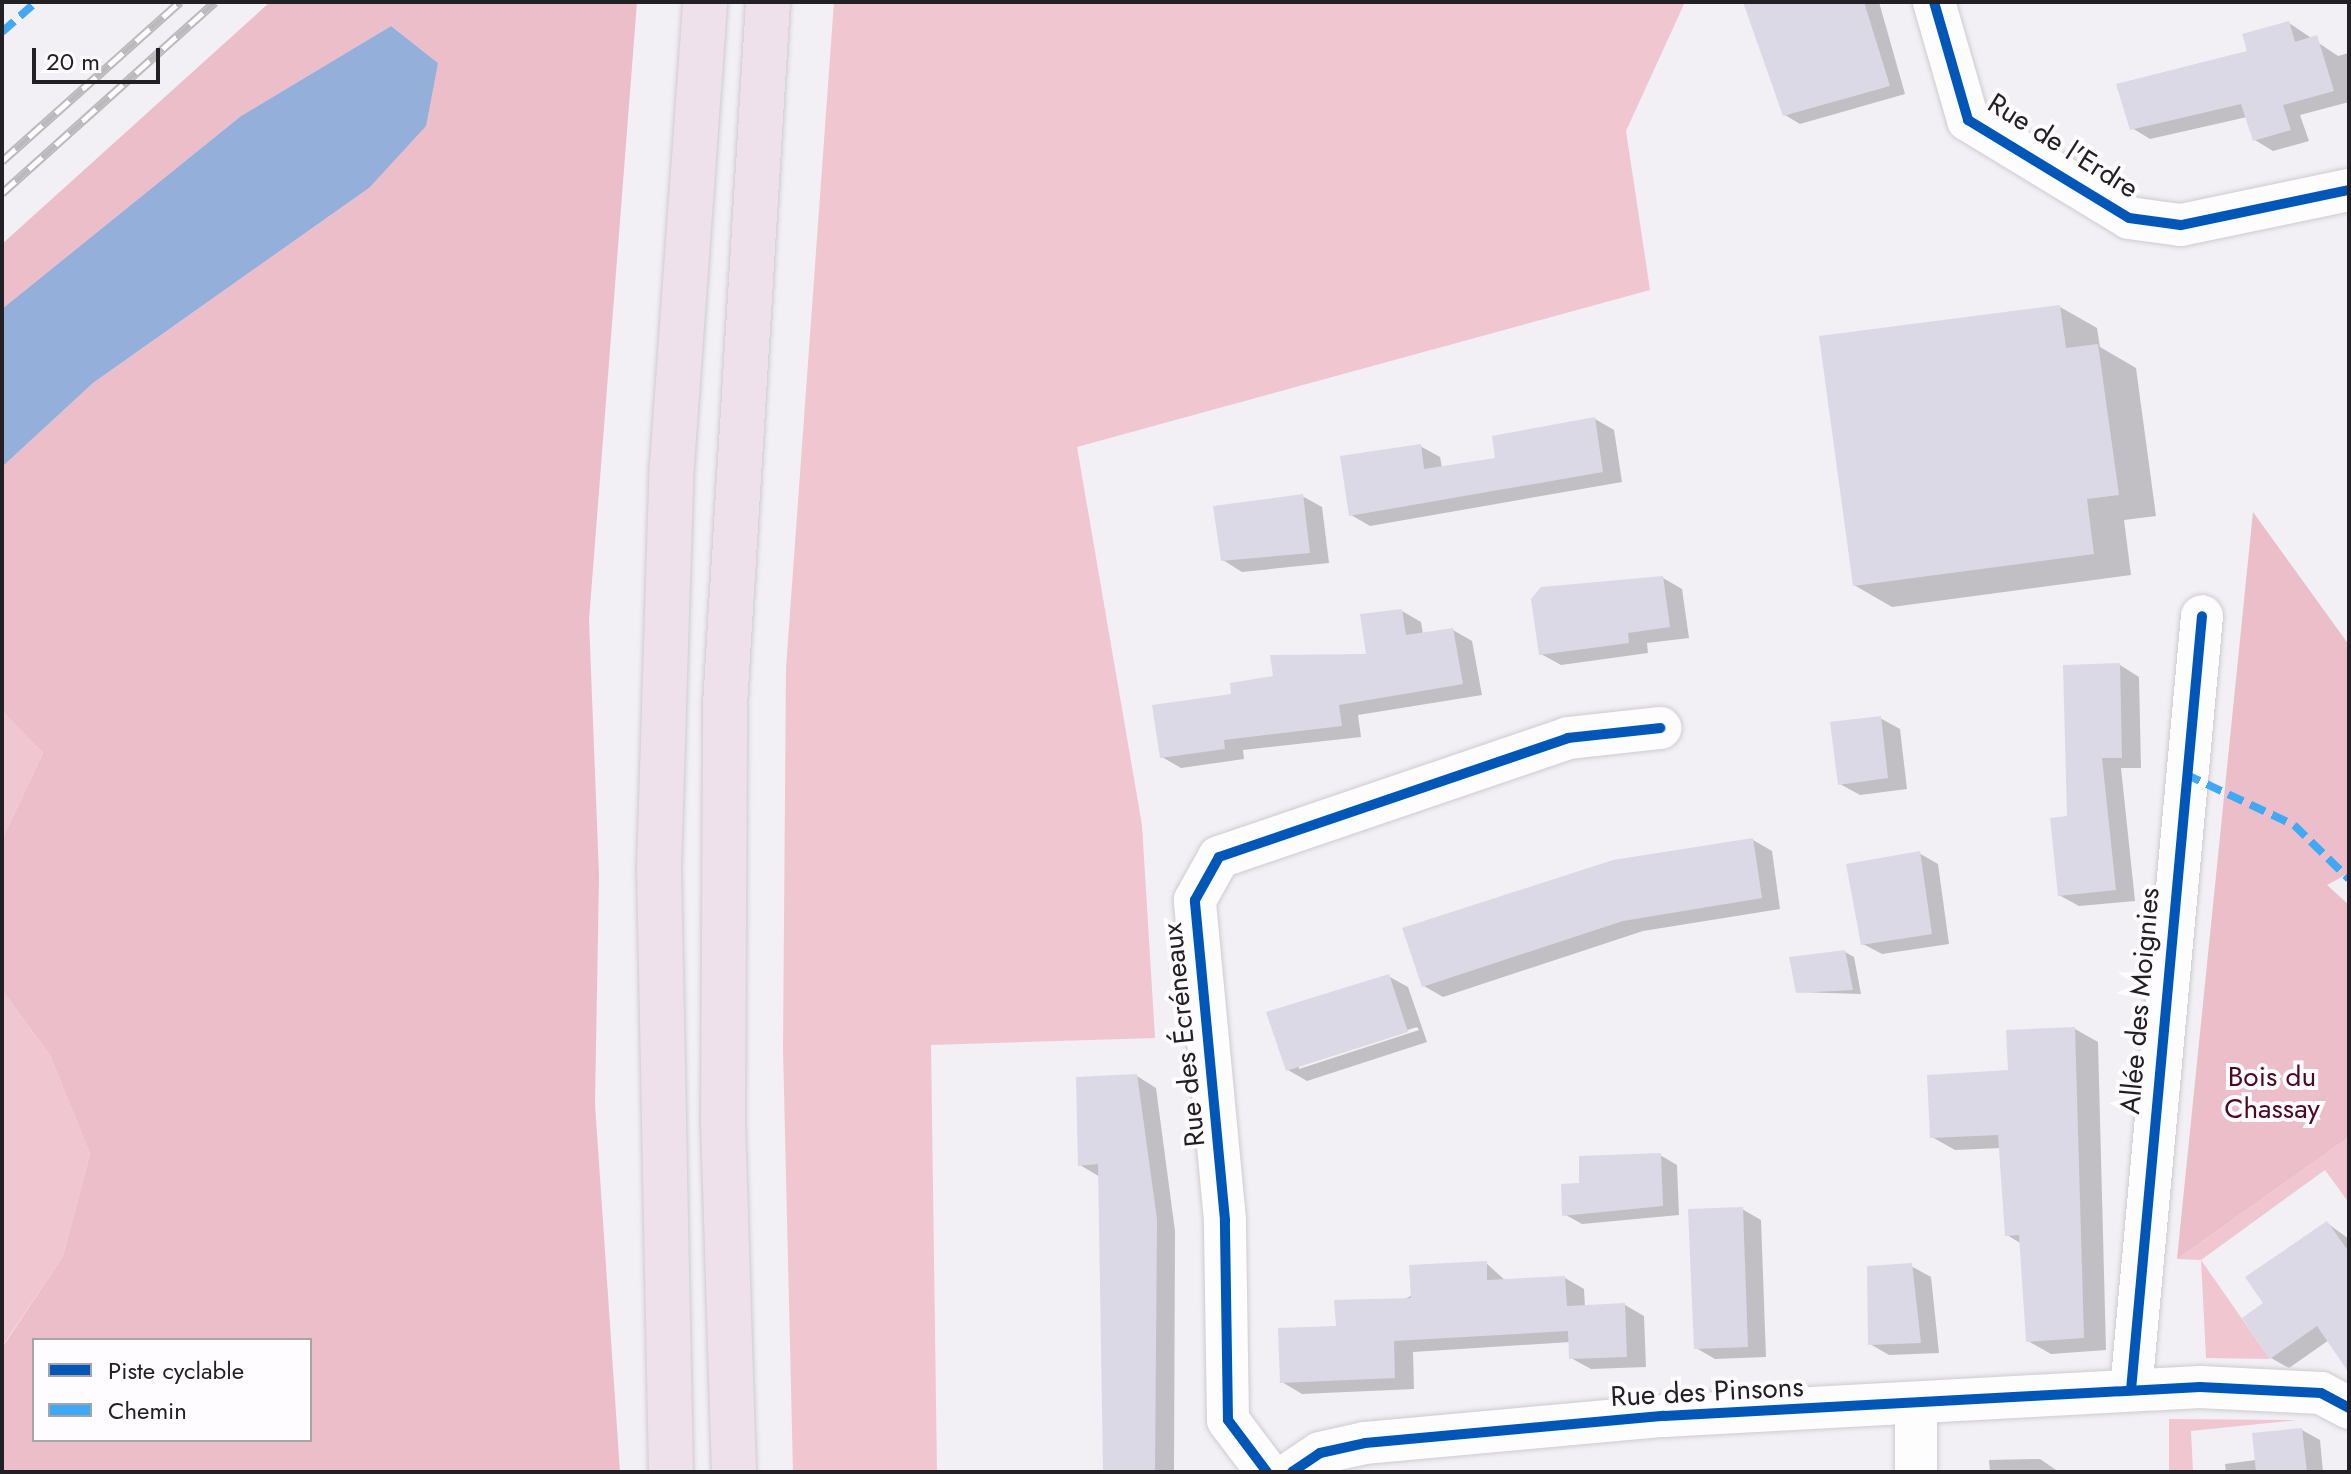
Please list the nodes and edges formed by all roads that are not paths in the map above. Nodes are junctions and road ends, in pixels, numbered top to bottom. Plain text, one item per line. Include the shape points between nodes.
1 (705, 2) edge
2 (768, 2) edge
3 (1934, 2) edge
4 (2349, 190) edge
5 (2202, 616) dead end
6 (1660, 728) dead end
7 (2131, 1390) junction
8 (1916, 1406) junction
9 (2349, 1408) edge
10 (671, 1472) edge
11 (734, 1472) edge
12 (1267, 1472) edge
13 (1292, 1472) edge
14 (1916, 1472) edge

1 - 10 highway via 673,450 660,853
2 - 11 highway via 725,705 723,1105
3 - 4 street, Rue de l'Erdre via 1968,120 2129,218 2181,225
5 - 7 street, Allée des Moignies
6 - 12 street, Rue des Écréneaux via 1568,738 1219,857 1195,900 1225,1220 1228,1420
7 - 8 street, Rue des Pinsons
7 - 9 street, Rue des Pinsons via 2321,1393
8 - 13 street, Rue des Pinsons via 1664,1416 1365,1443 1320,1453
8 - 14 street

